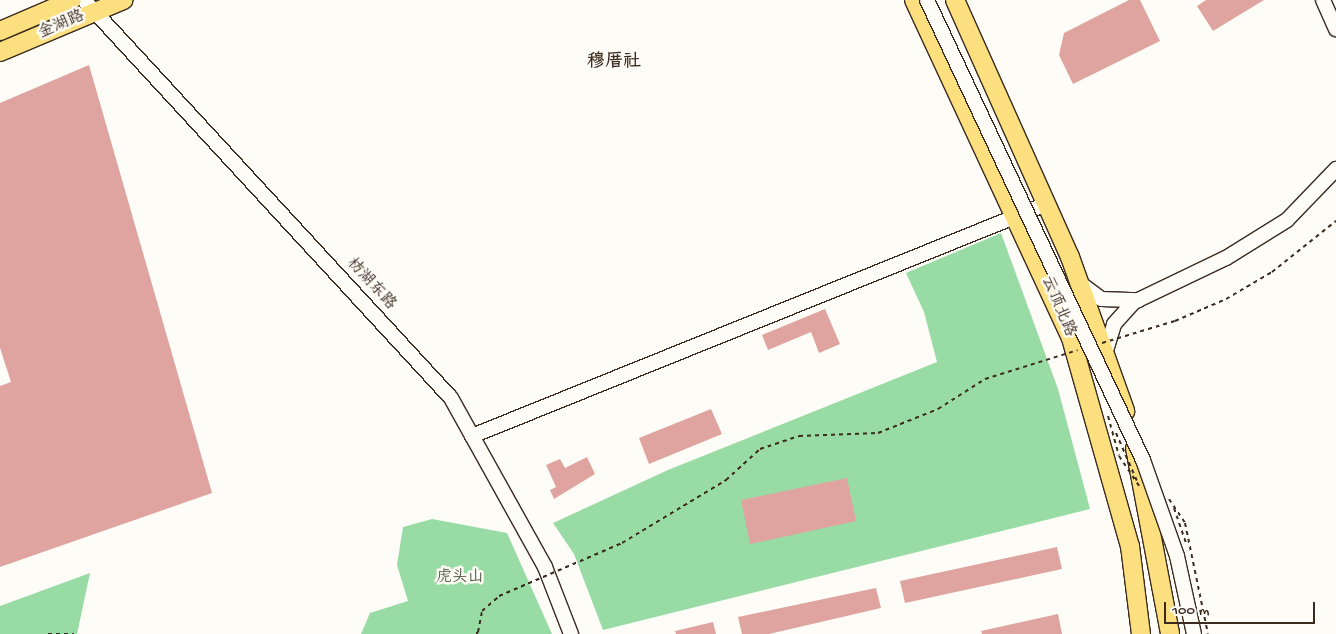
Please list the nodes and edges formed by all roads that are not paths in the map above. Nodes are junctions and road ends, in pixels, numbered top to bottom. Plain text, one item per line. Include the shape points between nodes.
1 (72, 0) edge
2 (124, 0) edge
3 (914, 0) edge
4 (926, 0) edge
5 (955, 0) edge
6 (1323, 0) edge
7 (89, 6) edge
8 (1336, 29) edge
9 (0, 31) edge
10 (0, 52) edge
11 (1336, 169) edge
12 (1044, 205) junction
13 (1017, 216) junction
14 (1079, 283) junction
15 (1138, 300) junction
16 (1102, 349) junction
17 (472, 436) junction
18 (571, 634) edge
19 (1142, 634) edge
20 (1170, 634) edge
21 (1194, 634) edge

1 - 9 main road, 金湖路
2 - 7 main road, 金湖路
3 - 13 main road, 云顶北路
4 - 21 street, bridge via 1143,460 1177,556
5 - 12 main road, 云顶北路
6 - 8 street
7 - 10 main road, 金湖路
7 - 17 street, 枋湖东路 via 451,398
11 - 15 street via 1287,220 1226,258
12 - 13 street
12 - 14 main road, 云顶北路
13 - 17 street
13 - 19 main road, 云顶北路 via 1071,338 1100,431 1130,546
14 - 15 street via 1101,299
14 - 16 main road, 云顶北路
15 - 16 street via 1114,324
16 - 20 main road, 云顶北路 via 1129,423
17 - 18 street, 枋湖东路 via 545,567

